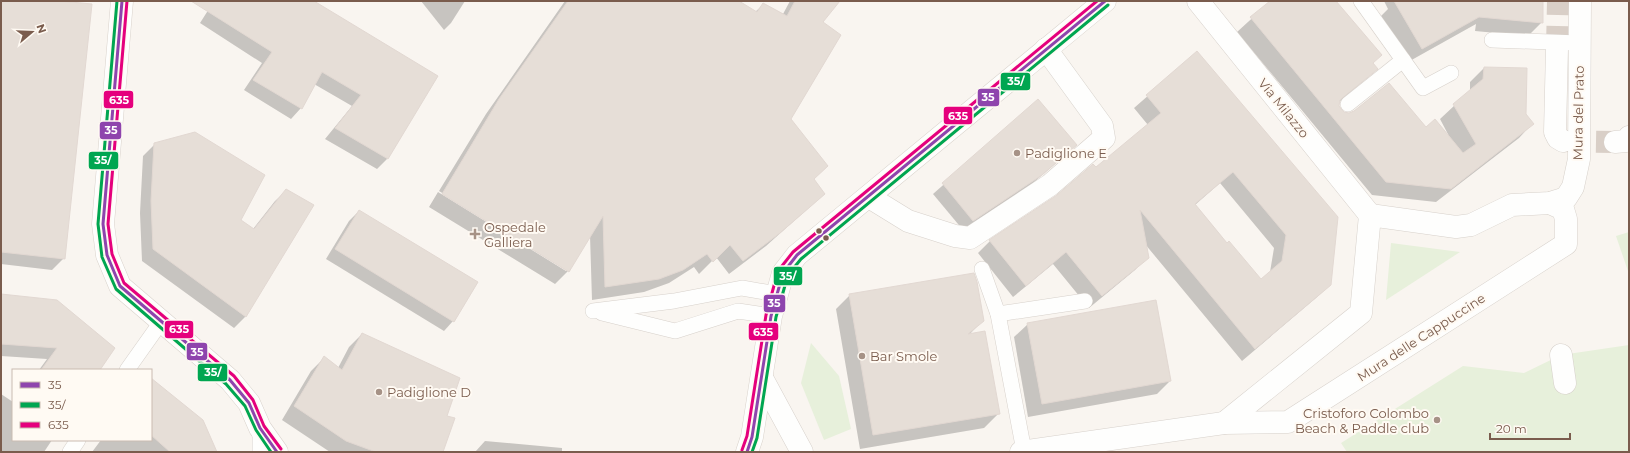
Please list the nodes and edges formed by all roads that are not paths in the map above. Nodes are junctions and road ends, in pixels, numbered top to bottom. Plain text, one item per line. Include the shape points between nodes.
1 (122, 1) edge
2 (1105, 1) edge
3 (1198, 1) edge
4 (1362, 1) edge
5 (1580, 1) edge
6 (1492, 40) dead end
7 (1579, 43) junction
8 (1557, 48) tunnel mouth
9 (1046, 49) junction
10 (1403, 60) junction
11 (1451, 73) dead end
12 (1348, 104) dead end
13 (1563, 141) dead end
14 (869, 197) junction
15 (1550, 203) junction
16 (1370, 215) junction
17 (982, 269) dead end
18 (777, 294) junction
19 (1085, 301) dead end
20 (998, 314) junction
21 (771, 316) junction
22 (161, 322) junction
23 (1561, 355) dead end
24 (128, 369) edge
25 (762, 378) junction
26 (1565, 383) dead end
27 (1224, 423) junction
28 (260, 428) junction
29 (77, 441) edge
30 (749, 444) edge
31 (70, 452) edge
32 (260, 452) edge
33 (277, 452) edge
34 (802, 452) edge
35 (1021, 452) edge
36 (1024, 452) edge

1 - 22 street via 103,224 107,255 120,286
2 - 9 street
3 - 16 street, Via Milazzo
4 - 10 lane
5 - 7 street, Mura del Prato
6 - 7 lane
7 - 15 street, Mura del Prato via 1579,159 1573,187 1566,198
8 - 13 street via 1555,132
9 - 14 street
9 - 14 street via 1104,132 1104,138 1050,185 970,238 955,236 908,221
10 - 11 lane via 1424,88
10 - 12 lane
14 - 18 street via 798,255 783,273
15 - 16 street, Mura del Prato via 1512,205 1471,225 1456,227
15 - 27 street, Mura delle Cappuccine via 1563,210 1566,219 1566,244 1288,422
16 - 27 street via 1361,312
17 - 20 lane
18 - 21 street
18 - 21 lane via 742,288 674,301 593,311 675,331 738,311
19 - 20 lane
20 - 36 lane
21 - 25 street
22 - 24 lane
22 - 28 street via 230,380 249,404
23 - 26 street
25 - 30 street
25 - 34 street
27 - 36 street, Mura delle Cappuccine
28 - 32 lane
28 - 33 street
29 - 31 lane
35 - 36 street, Mura delle Cappuccine

